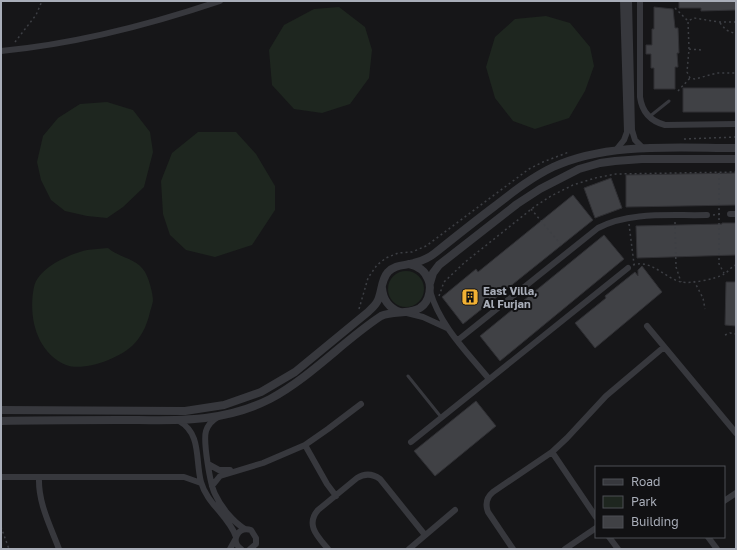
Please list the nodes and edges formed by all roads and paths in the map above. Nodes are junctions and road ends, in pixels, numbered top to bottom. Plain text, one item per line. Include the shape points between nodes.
1 (42, 1) edge
2 (220, 1) edge
3 (623, 1) edge
4 (629, 1) edge
5 (640, 1) edge
6 (675, 8) dead end
7 (688, 21) junction
8 (719, 22) junction
9 (736, 22) edge
10 (736, 34) edge
11 (689, 49) junction
12 (8, 50) junction
13 (701, 50) dead end
14 (1, 51) edge
15 (736, 73) edge
16 (690, 78) junction
17 (678, 91) dead end
18 (669, 101) dead end
19 (649, 117) junction
20 (736, 124) edge
21 (736, 148) edge
22 (644, 149) junction
23 (616, 150) junction
24 (736, 159) edge
25 (529, 170) dead end
26 (736, 172) edge
27 (718, 173) junction
28 (532, 209) junction
29 (718, 214) junction
30 (733, 214) edge
31 (707, 215) joint
32 (676, 216) junction
33 (628, 217) junction
34 (567, 252) junction
35 (409, 264) junction
36 (634, 264) junction
37 (736, 265) edge
38 (628, 268) joint
39 (725, 274) junction
40 (694, 281) junction
41 (681, 282) junction
42 (382, 283) junction
43 (430, 287) junction
44 (435, 307) junction
45 (705, 309) dead end
46 (357, 311) dead end
47 (403, 312) junction
48 (647, 326) dead end
49 (448, 329) junction
50 (736, 334) edge
51 (725, 335) dead end
52 (458, 340) junction
53 (664, 347) junction
54 (408, 376) dead end
55 (489, 379) junction
56 (361, 404) dead end
57 (1, 410) edge
58 (218, 417) junction
59 (441, 417) junction
60 (1, 420) edge
61 (179, 421) junction
62 (736, 433) edge
63 (411, 442) dead end
64 (305, 445) junction
65 (552, 452) junction
66 (207, 457) junction
67 (197, 458) junction
68 (208, 464) junction
69 (198, 468) junction
70 (243, 468) junction
71 (1, 477) edge
72 (39, 477) junction
73 (184, 477) junction
74 (201, 483) junction
75 (212, 486) junction
76 (736, 493) edge
77 (336, 496) junction
78 (725, 500) edge
79 (455, 510) dead end
80 (595, 516) edge
81 (1, 527) edge
82 (245, 529) junction
83 (595, 529) edge
84 (426, 535) junction
85 (611, 538) edge
86 (709, 538) edge
87 (235, 539) junction
88 (256, 541) junction
89 (9, 549) edge
90 (60, 549) edge
91 (230, 549) edge
92 (241, 549) edge
93 (250, 549) edge
94 (259, 549) edge
95 (328, 549) edge
96 (409, 549) edge
97 (513, 549) edge
98 (565, 549) edge
99 (618, 549) edge
100 (717, 549) edge

1 - 12 path via 36,15
2 - 12 street via 100,36
3 - 23 street via 627,132
4 - 22 street via 632,130 635,140
5 - 19 street via 640,97
6 - 7 path
7 - 8 path via 694,18
7 - 11 path
8 - 9 path
8 - 10 path via 726,30
11 - 13 path
11 - 16 path via 687,72
12 - 14 street
15 - 16 path via 717,73 695,80
16 - 17 path
18 - 19 lane
19 - 20 street via 665,126
21 - 22 street
22 - 23 street
23 - 35 street via 594,153 553,167 512,192 431,256
24 - 43 street via 615,161 579,169 517,204 439,265 433,273
25 - 46 path via 426,246 412,252 398,253 377,265 368,278
26 - 27 path
27 - 28 path via 616,174 573,185
27 - 29 path
28 - 34 path
28 - 44 path via 444,282
29 - 30 path
29 - 31 path
29 - 39 path via 719,264
31 - 32 street
32 - 33 street
32 - 41 path via 676,267
33 - 34 street via 608,222
33 - 36 path
34 - 52 street
35 - 42 street via 402,264 389,271
35 - 43 street via 422,270
36 - 38 path
36 - 41 path via 648,265
37 - 39 path
38 - 55 street
39 - 40 path
40 - 41 path
40 - 45 path via 703,298
42 - 47 street via 382,294 387,304
42 - 57 street via 378,300 368,312 295,372 278,383 242,399 224,405 185,411
43 - 44 street
43 - 47 street via 424,305 416,311
44 - 49 street
47 - 49 street via 428,319
47 - 58 street via 387,313 374,320 285,391 252,407
48 - 53 street
49 - 52 street
50 - 51 path
52 - 55 street
53 - 62 street
53 - 65 street via 606,396
54 - 59 lane
55 - 59 street
56 - 64 street
58 - 61 street
58 - 66 street via 206,430
59 - 63 street
60 - 61 street
61 - 67 street via 193,434
64 - 70 street via 277,458
64 - 77 street
65 - 80 street
65 - 97 street via 490,494 487,501 488,512
66 - 67 street
66 - 68 street
67 - 69 street
68 - 70 street via 219,470
68 - 75 street
69 - 73 street
69 - 74 street
70 - 75 street via 220,476
71 - 72 street
72 - 73 street
72 - 90 street via 42,505
73 - 74 street
74 - 87 street via 208,498 230,526
75 - 82 street via 221,504 237,524
76 - 78 street
77 - 84 street via 360,476 373,475
77 - 95 street via 318,510 313,520 314,530
79 - 84 street
81 - 89 path
82 - 87 street via 238,532
82 - 88 street via 253,532
83 - 98 street
84 - 96 street
85 - 99 street
86 - 100 street
87 - 91 street
87 - 92 street
88 - 93 street
88 - 94 street

